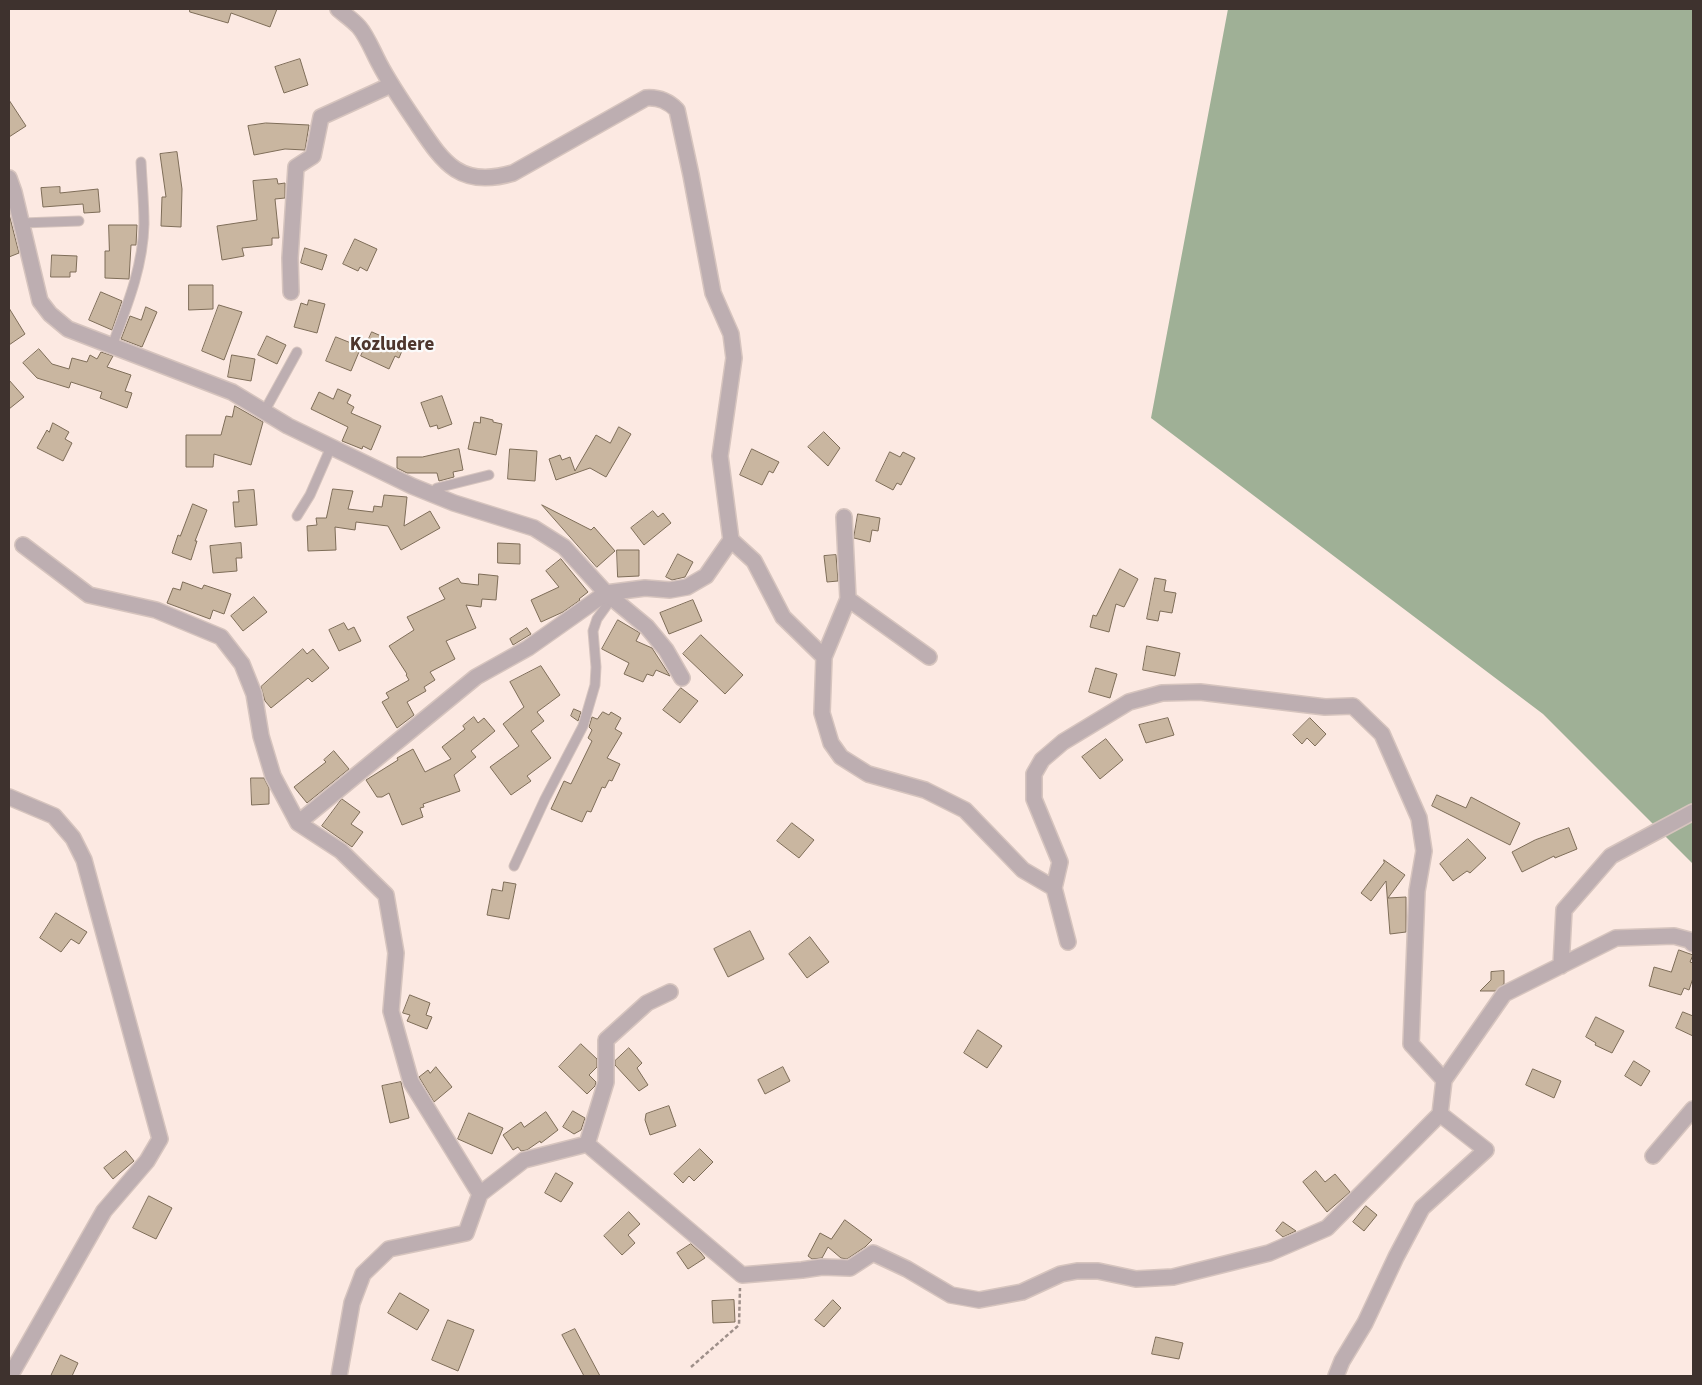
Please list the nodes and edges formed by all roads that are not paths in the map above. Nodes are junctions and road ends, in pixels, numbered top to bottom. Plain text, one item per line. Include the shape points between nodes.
1 (338, 9) edge
2 (390, 85) junction
3 (141, 162) dead end
4 (9, 178) edge
5 (79, 221) dead end
6 (22, 223) junction
7 (291, 292) dead end
8 (112, 346) junction
9 (297, 352) dead end
10 (264, 412) junction
11 (331, 447) junction
12 (489, 475) dead end
13 (431, 494) junction
14 (297, 516) dead end
15 (844, 517) dead end
16 (731, 540) junction
17 (22, 545) dead end
18 (609, 596) junction
19 (848, 599) junction
20 (929, 656) dead end
21 (824, 657) junction
22 (682, 678) dead end
23 (9, 796) edge
24 (1693, 812) edge
25 (298, 823) junction
26 (514, 866) dead end
27 (1054, 888) junction
28 (1068, 942) dead end
29 (1693, 944) edge
30 (1561, 966) junction
31 (670, 992) dead end
32 (1444, 1080) junction
33 (1693, 1109) edge
34 (1440, 1114) junction
35 (587, 1144) junction
36 (1653, 1156) dead end
37 (480, 1194) junction
38 (10, 1376) edge
39 (339, 1376) edge
40 (1336, 1376) edge

1 - 2 street via 360,28
2 - 7 street via 321,117 314,156 296,167
2 - 16 street via 440,157 463,174 478,178 514,173 646,98 656,97 677,110 713,293 730,334 734,358 720,456
3 - 8 lane via 144,224 140,260 128,305
4 - 6 street
5 - 6 lane
6 - 8 street via 40,301 68,328
8 - 10 street via 232,392
9 - 10 lane
10 - 11 street
11 - 13 street
11 - 14 lane
12 - 13 lane via 437,488
13 - 18 street via 534,528 564,547
15 - 19 street
16 - 18 street via 706,576 687,587 670,590 645,588
16 - 21 street via 754,561 783,617
17 - 25 street via 89,595 156,610 221,637 242,664 254,694 273,776
18 - 22 street via 647,627 666,650
18 - 25 street via 476,677
18 - 26 lane via 593,631 595,685 583,726
19 - 20 street
19 - 21 street
21 - 27 street via 822,713 831,743 841,757 868,774 925,790 965,810 1023,870
23 - 38 street via 54,816 73,838 84,860 160,1140 147,1161 104,1211
24 - 30 street via 1611,856 1564,910
25 - 37 street via 341,851 386,896 396,952 391,1011 411,1082
27 - 28 street
27 - 32 street via 1060,862 1034,799 1034,774 1042,760 1088,726 1129,702 1162,693 1200,692 1325,707 1353,706 1382,734 1419,818 1424,851 1417,891 1411,1044
29 - 30 street via 1674,936 1616,938
30 - 32 street via 1504,994
31 - 35 street via 647,1003 606,1040 606,1082
32 - 34 street
33 - 36 street
34 - 35 street via 1327,1228 1269,1253 1173,1277 1136,1278 1077,1271 1061,1274 1022,1292 979,1300 951,1295 873,1253 850,1268 822,1266 741,1274
34 - 40 street via 1486,1150 1422,1208
35 - 37 street via 524,1160
37 - 39 street via 466,1233 389,1250 363,1274 352,1303

